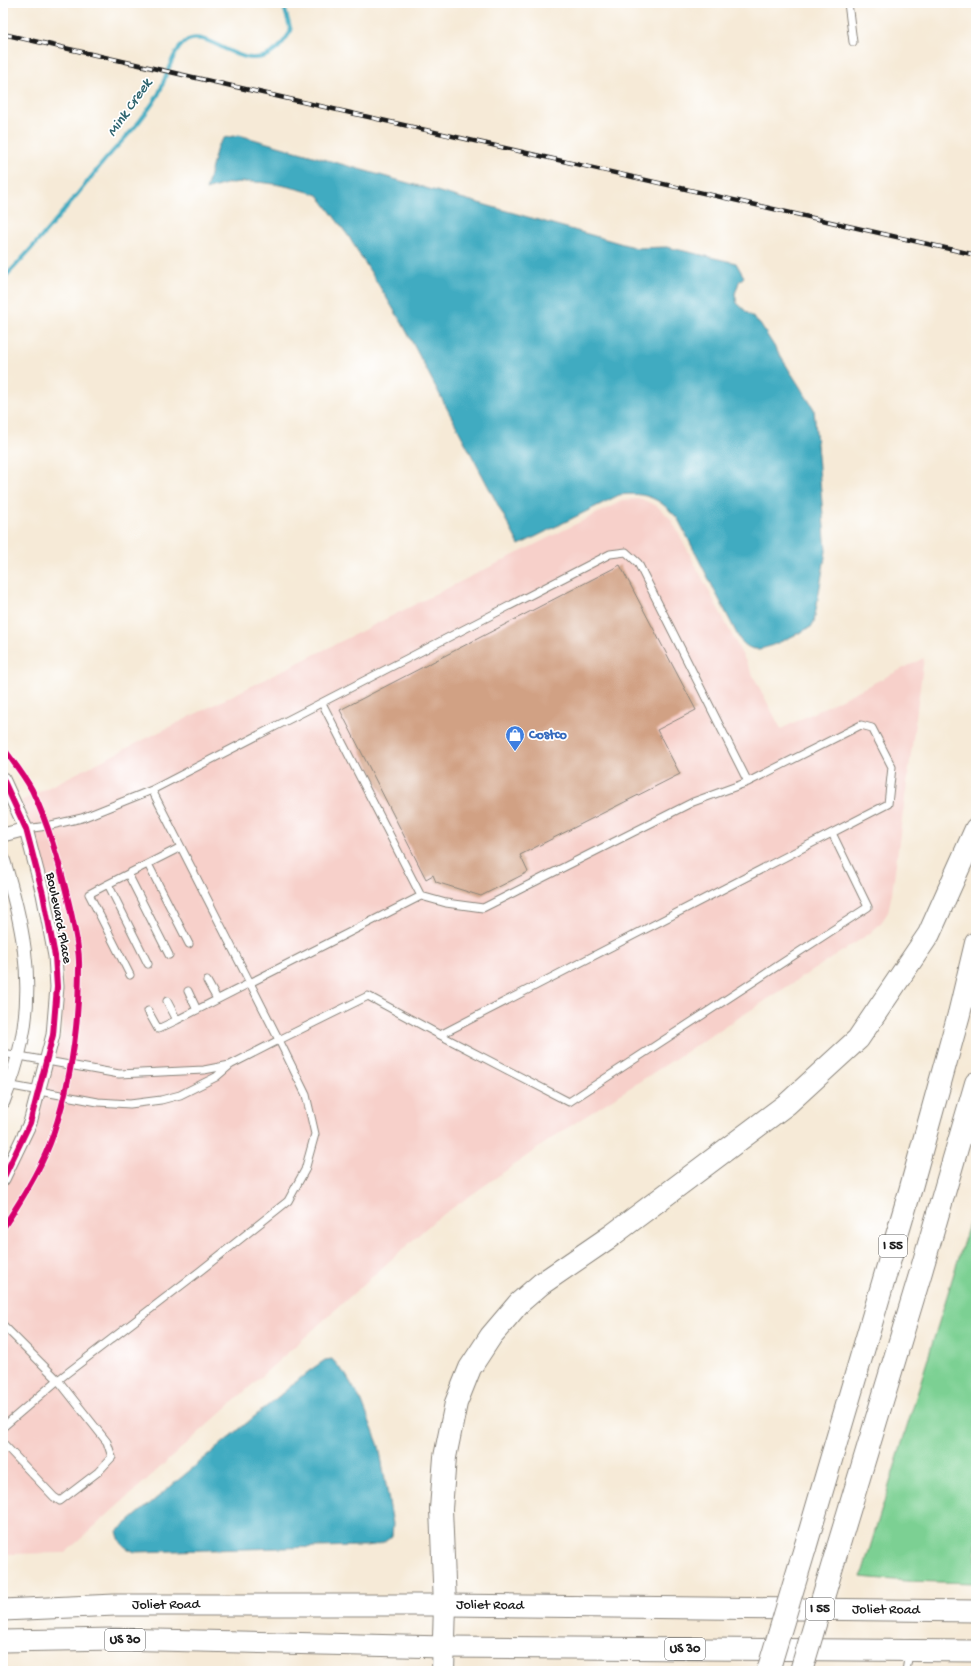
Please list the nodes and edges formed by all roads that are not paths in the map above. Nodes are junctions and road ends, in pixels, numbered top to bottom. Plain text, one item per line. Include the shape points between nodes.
1 (848, 3) edge
2 (853, 42) dead end
3 (322, 703) junction
4 (3, 779) edge
5 (748, 782) junction
6 (152, 790) junction
7 (26, 829) junction
8 (976, 829) edge
9 (832, 833) junction
10 (3, 835) edge
11 (181, 847) junction
12 (3, 859) edge
13 (148, 864) junction
14 (128, 874) junction
15 (108, 884) junction
16 (421, 896) junction
17 (976, 943) edge
18 (189, 944) dead end
19 (170, 955) dead end
20 (148, 964) dead end
21 (130, 975) dead end
22 (207, 981) dead end
23 (250, 982) junction
24 (188, 991) dead end
25 (217, 999) junction
26 (167, 1001) dead end
27 (148, 1010) dead end
28 (197, 1010) junction
29 (177, 1020) junction
30 (440, 1035) junction
31 (279, 1040) junction
32 (3, 1053) edge
33 (18, 1056) junction
34 (47, 1062) junction
35 (230, 1065) junction
36 (976, 1083) edge
37 (6, 1084) edge
38 (39, 1092) junction
39 (3, 1102) edge
40 (3, 1178) edge
41 (3, 1325) edge
42 (58, 1380) junction
43 (3, 1427) edge
44 (3, 1443) edge
45 (445, 1605) junction
46 (3, 1610) edge
47 (976, 1611) edge
48 (3, 1641) edge
49 (444, 1646) junction
50 (976, 1651) edge
51 (908, 1661) edge
52 (443, 1671) edge
53 (768, 1671) edge
54 (802, 1671) edge

1 - 2 lane
3 - 5 lane via 610,554 626,552 638,563
3 - 6 lane
3 - 16 lane
4 - 7 street, Boulevard Place
5 - 9 lane via 861,725 872,728 892,767 888,804
5 - 16 lane via 693,802 483,908 446,903
6 - 7 lane via 82,818
6 - 11 lane
7 - 10 street
7 - 34 street, Boulevard Place via 43,894 55,956 57,986 53,1035
8 - 45 highway via 930,934 858,1039 787,1104 611,1236 541,1284 519,1303 491,1336 470,1368 456,1404 445,1457 441,1509
9 - 30 lane
9 - 30 lane via 868,907 569,1102
11 - 13 lane
11 - 23 lane
12 - 33 street via 16,901 27,965 26,1010
13 - 14 lane
13 - 18 lane
14 - 15 lane
14 - 19 lane
15 - 20 lane
15 - 21 lane via 89,894
16 - 23 lane
17 - 53 highway, I 55, bridge via 912,1183
22 - 25 lane
23 - 25 lane
23 - 31 lane
24 - 28 lane
25 - 28 lane
26 - 29 lane
27 - 29 lane via 158,1029
28 - 29 lane
30 - 31 lane via 368,996
31 - 35 lane
31 - 42 lane via 306,1095 315,1134 305,1170 288,1201
32 - 33 lane
33 - 34 lane
33 - 37 street
34 - 35 lane via 119,1074 204,1070
34 - 38 street, Boulevard Place
35 - 38 lane via 216,1077 180,1096 160,1100 130,1104 98,1102
36 - 54 highway, I 55, bridge
37 - 38 lane
37 - 39 street
38 - 40 street, Boulevard Place via 30,1123
41 - 42 lane
42 - 43 lane
42 - 44 lane via 107,1442 112,1457 98,1472 60,1501
45 - 46 main road, Joliet Road via 115,1605
45 - 47 main road, Joliet Road
45 - 49 highway
48 - 49 main road, US 30 via 114,1639
49 - 51 main road, US 30
49 - 52 highway
50 - 51 main road, US 30

